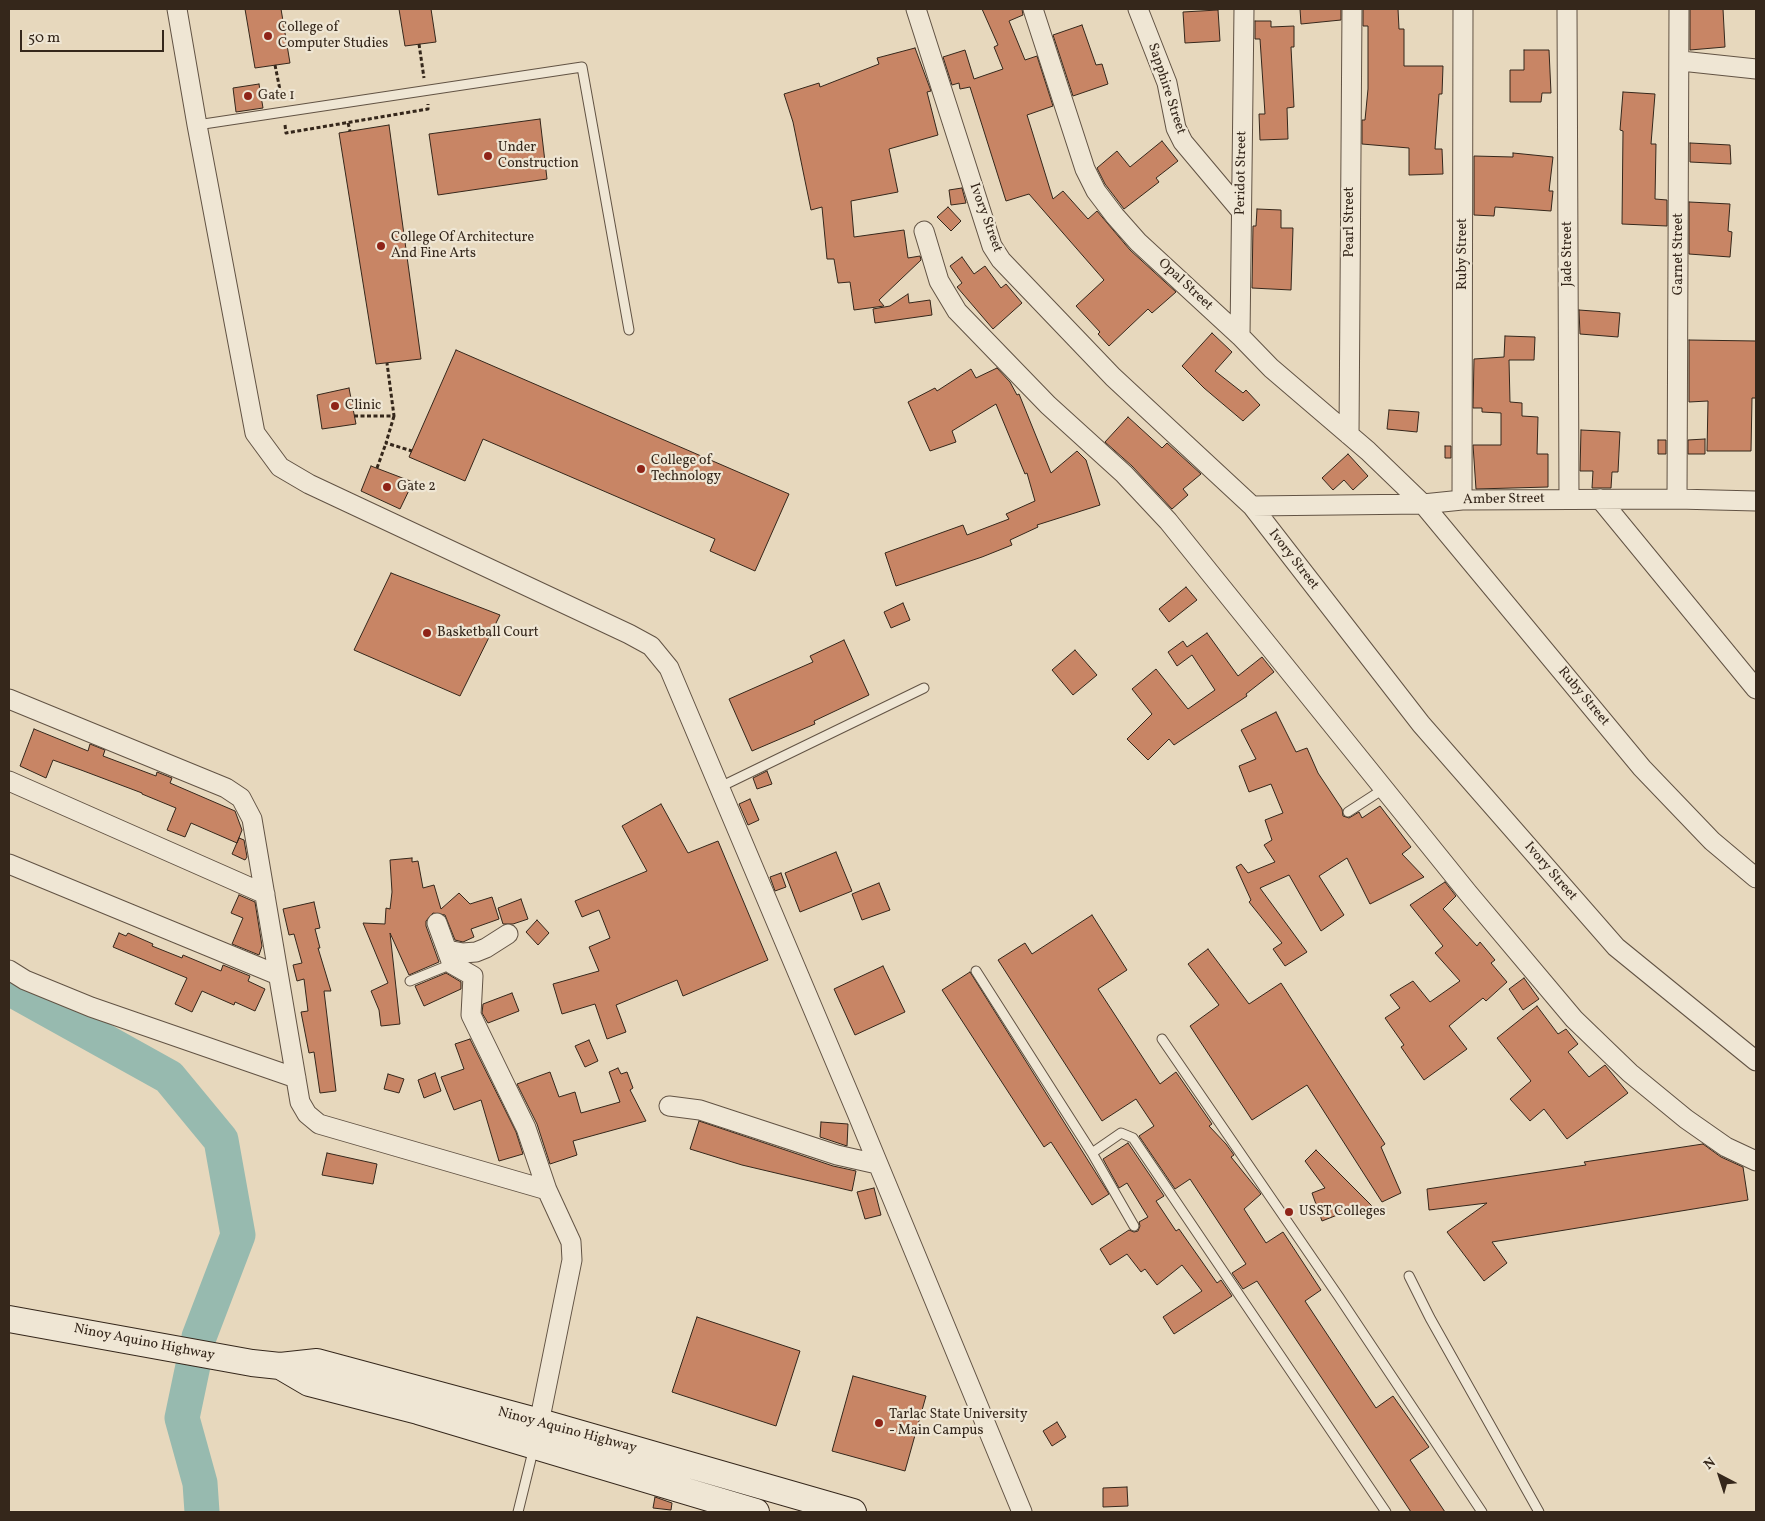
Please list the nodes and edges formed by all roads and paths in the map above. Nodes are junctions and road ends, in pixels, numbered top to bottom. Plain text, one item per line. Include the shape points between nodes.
1 (177, 9) edge
2 (916, 9) edge
3 (1033, 9) edge
4 (1138, 9) edge
5 (1244, 9) edge
6 (1352, 9) edge
7 (1463, 9) edge
8 (1567, 9) edge
9 (1679, 9) edge
10 (1681, 61) junction
11 (275, 65) dead end
12 (1756, 69) edge
13 (272, 102) dead end
14 (348, 123) dead end
15 (196, 125) junction
16 (350, 132) dead end
17 (1241, 211) junction
18 (924, 232) dead end
19 (629, 330) dead end
20 (1240, 336) junction
21 (387, 363) dead end
22 (354, 416) dead end
23 (394, 416) junction
24 (1349, 435) junction
25 (386, 443) junction
26 (412, 451) dead end
27 (377, 468) dead end
28 (1677, 498) junction
29 (1570, 499) junction
30 (1600, 499) junction
31 (1462, 500) junction
32 (1756, 501) edge
33 (1423, 504) junction
34 (1252, 506) junction
35 (924, 688) dead end
36 (1756, 689) edge
37 (9, 699) edge
38 (9, 781) edge
39 (720, 787) junction
40 (1386, 788) junction
41 (1348, 812) dead end
42 (9, 864) edge
43 (1756, 878) edge
44 (265, 894) junction
45 (437, 923) dead end
46 (508, 934) dead end
47 (449, 957) junction
48 (9, 970) edge
49 (976, 971) dead end
50 (278, 975) junction
51 (410, 981) dead end
52 (1162, 1039) dead end
53 (1756, 1061) edge
54 (296, 1078) junction
55 (669, 1106) dead end
56 (1092, 1153) junction
57 (1756, 1161) edge
58 (877, 1164) junction
59 (547, 1190) junction
60 (1134, 1226) dead end
61 (1409, 1276) dead end
62 (9, 1319) edge
63 (537, 1434) junction
64 (728, 1508) edge
65 (518, 1512) edge
66 (756, 1512) edge
67 (853, 1512) edge
68 (1022, 1512) edge
69 (1386, 1512) edge
70 (1482, 1512) edge
71 (1539, 1512) edge

1 - 15 street
2 - 34 street, Ivory Street via 992,246 1001,260 1113,377
3 - 20 street, Opal Street via 1085,169 1096,191 1138,242
4 - 17 street, Sapphire Street via 1167,83 1176,128 1183,142
5 - 17 street, Peridot Street
6 - 24 street, Pearl Street
7 - 31 street, Ruby Street
8 - 29 street, Jade Street
9 - 10 street, Garnet Street
10 - 12 street
10 - 28 street, Garnet Street
11 - 13 path via 282,101
14 - 16 path
15 - 19 lane via 582,67
15 - 39 street via 255,433 280,467 309,484 651,646 669,668
17 - 20 street, Peridot Street
18 - 40 street via 939,281 957,311 1048,405 1124,474 1168,520
20 - 24 street, Opal Street via 1278,375
21 - 23 path
22 - 23 path
23 - 25 path
24 - 33 street, Opal Street
25 - 26 path
25 - 27 path
28 - 30 street, Amber Street
28 - 32 street, Amber Street
29 - 30 street, Amber Street
29 - 31 street, Amber Street
30 - 36 street
31 - 33 street, Amber Street
33 - 34 street, Amber Street
33 - 43 street, Ruby Street via 1631,755 1712,841
34 - 53 street, Ivory Street via 1421,724 1598,928 1631,960
35 - 39 lane
37 - 44 street via 226,788 241,798 252,819
38 - 44 street
39 - 58 street
40 - 41 lane
40 - 57 street via 1574,1019 1630,1073 1686,1119 1726,1147
42 - 50 street
44 - 50 street
45 - 47 street
46 - 47 street via 476,952
47 - 51 lane
47 - 59 street via 473,976 471,1015 526,1128
48 - 54 street via 25,980 91,1007
49 - 56 lane
50 - 54 street
52 - 70 lane
54 - 59 street via 300,1102 307,1114 319,1124
55 - 58 street via 700,1110 828,1152
56 - 60 lane
56 - 69 lane via 1121,1133 1133,1138
58 - 68 street
59 - 63 street via 571,1242 572,1260
61 - 71 lane
62 - 63 main road, Ninoy Aquino Highway via 280,1366 309,1383 418,1411
63 - 64 main road, Ninoy Aquino Highway
63 - 65 lane
63 - 67 main road, Ninoy Aquino Highway
64 - 66 main road, Ninoy Aquino Highway

